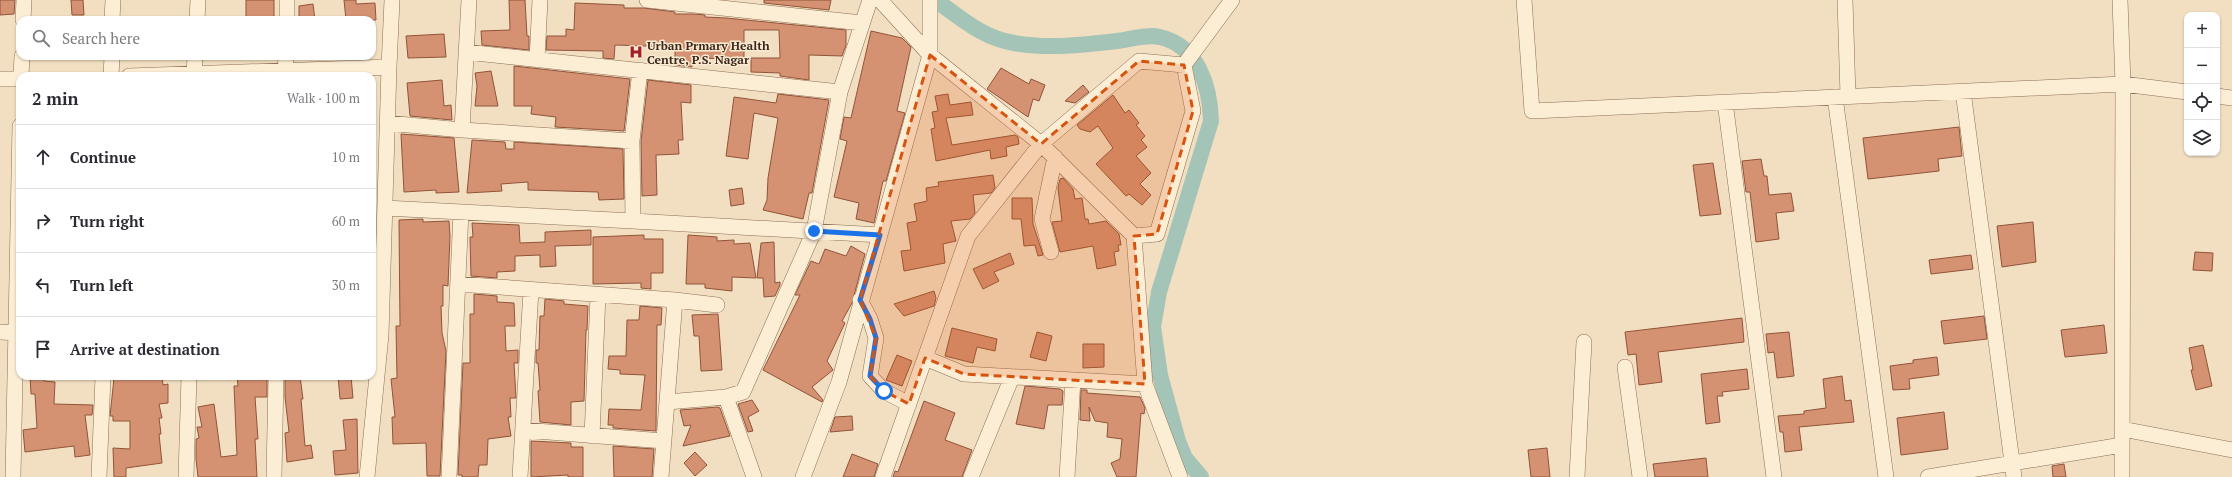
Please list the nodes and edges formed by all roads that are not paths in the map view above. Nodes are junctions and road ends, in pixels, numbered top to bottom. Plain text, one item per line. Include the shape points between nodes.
1 (24, 0) edge
2 (113, 0) edge
3 (198, 0) edge
4 (287, 0) edge
5 (392, 0) edge
6 (469, 0) edge
7 (540, 0) edge
8 (647, 0) edge
9 (870, 0) edge
10 (880, 0) edge
11 (930, 0) edge
12 (1232, 0) edge
13 (1524, 0) edge
14 (1845, 0) edge
15 (2120, 0) edge
16 (682, 2) edge
17 (23, 16) edge
18 (112, 16) edge
19 (197, 16) edge
20 (287, 16) edge
21 (862, 23) junction
22 (466, 52) junction
23 (930, 55) junction
24 (22, 60) edge
25 (112, 60) edge
26 (195, 60) edge
27 (537, 60) junction
28 (1184, 64) junction
29 (389, 67) junction
30 (286, 68) edge
31 (640, 70) junction
32 (21, 72) edge
33 (111, 72) edge
34 (194, 72) edge
35 (233, 72) edge
36 (0, 79) edge
37 (16, 80) edge
38 (2123, 84) junction
39 (1963, 91) junction
40 (840, 92) junction
41 (2184, 92) edge
42 (2220, 96) edge
43 (1841, 97) junction
44 (2232, 98) edge
45 (1725, 102) junction
46 (387, 123) junction
47 (462, 130) junction
48 (632, 140) junction
49 (1041, 144) junction
50 (1055, 157) junction
51 (384, 208) junction
52 (461, 212) junction
53 (633, 221) junction
54 (814, 231) junction
55 (880, 235) junction
56 (1134, 236) junction
57 (1051, 252) dead end
58 (458, 284) junction
59 (531, 290) junction
60 (598, 295) junction
61 (675, 300) junction
62 (860, 300) junction
63 (717, 305) dead end
64 (0, 332) edge
65 (16, 333) edge
66 (376, 335) edge
67 (1584, 342) dead end
68 (925, 358) junction
69 (1625, 367) dead end
70 (1012, 377) junction
71 (16, 380) edge
72 (103, 380) edge
73 (189, 380) edge
74 (276, 380) edge
75 (373, 380) edge
76 (1073, 380) junction
77 (1145, 384) junction
78 (726, 397) junction
79 (667, 402) junction
80 (909, 404) junction
81 (523, 430) junction
82 (2122, 430) junction
83 (592, 436) junction
84 (664, 441) junction
85 (2122, 445) junction
86 (2232, 450) edge
87 (2013, 470) edge
88 (13, 477) edge
89 (99, 477) edge
90 (186, 477) edge
91 (274, 477) edge
92 (368, 477) edge
93 (449, 477) edge
94 (520, 477) edge
95 (662, 477) edge
96 (754, 477) edge
97 (803, 477) edge
98 (883, 477) edge
99 (971, 477) edge
100 (1067, 477) edge
101 (1180, 477) edge
102 (1577, 477) edge
103 (1640, 477) edge
104 (1774, 477) edge
105 (1886, 477) edge
106 (1928, 477) edge
107 (2122, 477) edge

1 - 17 street
2 - 18 street
3 - 19 street
4 - 20 street
5 - 29 street
6 - 22 street
7 - 27 street
8 - 16 street
9 - 21 street
10 - 23 street
11 - 23 street
12 - 28 street
13 - 45 street via 1532,111
14 - 43 street
15 - 38 street
16 - 21 street
21 - 40 street
22 - 27 street
22 - 47 street
23 - 49 street
23 - 55 street
24 - 32 street
25 - 33 street
26 - 34 street
27 - 31 street
28 - 49 street via 1139,62
28 - 56 street via 1193,111 1162,220 1157,234
29 - 30 street
29 - 46 street
30 - 35 street
31 - 40 street
31 - 48 street
36 - 37 street
38 - 39 street
38 - 41 street
38 - 82 street
39 - 43 street
39 - 87 street
40 - 54 street
42 - 44 street
43 - 45 street
43 - 105 street
45 - 104 street
46 - 47 street
46 - 51 street
47 - 48 street
48 - 53 street
49 - 50 street
49 - 68 street via 968,236
50 - 56 street
50 - 57 street via 1042,220
51 - 52 street
51 - 66 street
52 - 53 street
52 - 58 street
53 - 54 street
54 - 55 street
54 - 78 street via 743,392
55 - 62 street
56 - 77 street
58 - 59 street
58 - 93 street
59 - 60 street
59 - 81 street
60 - 61 street
60 - 83 street
61 - 63 street
61 - 79 street
62 - 80 street via 876,338 870,376 884,391
62 - 97 street via 839,382
64 - 65 street
67 - 102 street
68 - 70 street via 964,374
68 - 80 street
69 - 103 street
70 - 76 street
70 - 99 street
71 - 88 street
72 - 89 street
73 - 90 street
74 - 91 street
75 - 92 street
76 - 77 street
76 - 100 street
77 - 101 street
78 - 79 street
78 - 96 street
79 - 84 street
80 - 98 street
81 - 83 street
81 - 94 street
82 - 85 street
82 - 86 street
83 - 84 street
84 - 95 street
85 - 87 street
85 - 107 street
87 - 106 street

